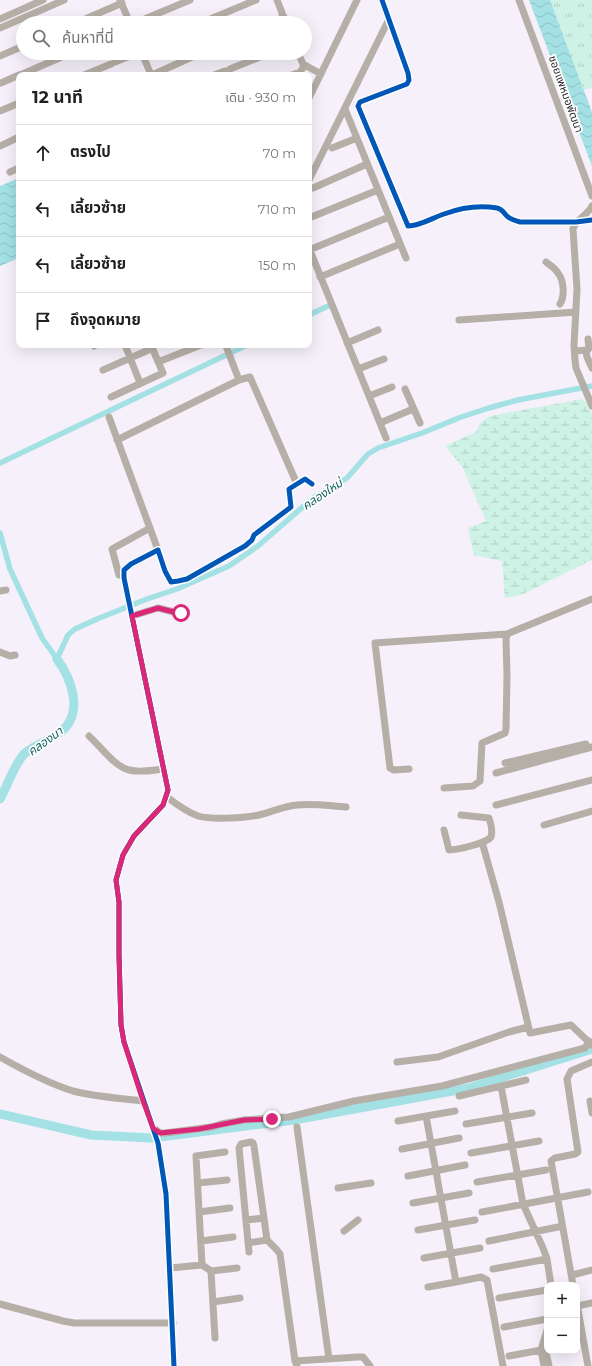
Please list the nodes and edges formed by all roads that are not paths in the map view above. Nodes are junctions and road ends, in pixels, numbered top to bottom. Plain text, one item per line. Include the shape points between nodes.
1 (43, 0) edge
2 (64, 0) edge
3 (190, 0) edge
4 (256, 0) edge
5 (278, 0) edge
6 (357, 0) edge
7 (382, 0) edge
8 (519, 0) edge
9 (121, 2) edge
10 (34, 4) junction
11 (37, 12) junction
12 (27, 16) edge
13 (91, 16) edge
14 (127, 16) edge
15 (152, 16) edge
16 (218, 16) edge
17 (284, 16) edge
18 (0, 18) edge
19 (389, 19) junction
20 (16, 21) edge
21 (0, 27) edge
22 (16, 49) edge
23 (0, 56) edge
24 (54, 60) edge
25 (120, 60) edge
26 (145, 60) edge
27 (186, 60) edge
28 (252, 60) edge
29 (301, 60) edge
30 (305, 65) junction
31 (26, 72) edge
32 (91, 72) edge
33 (150, 72) edge
34 (158, 72) edge
35 (222, 72) edge
36 (300, 72) edge
37 (320, 74) junction
38 (16, 76) edge
39 (1, 83) edge
40 (312, 91) edge
41 (16, 104) edge
42 (345, 109) junction
43 (0, 111) edge
44 (16, 138) edge
45 (357, 138) junction
46 (0, 146) edge
47 (332, 148) dead end
48 (367, 164) junction
49 (16, 169) edge
50 (10, 172) dead end
51 (312, 174) edge
52 (313, 188) dead end
53 (378, 190) junction
54 (592, 196) edge
55 (592, 206) edge
56 (312, 217) edge
57 (389, 217) junction
58 (592, 220) edge
59 (576, 222) junction
60 (400, 244) junction
61 (312, 248) edge
62 (312, 256) edge
63 (406, 258) dead end
64 (546, 262) dead end
65 (320, 276) junction
66 (577, 302) junction
67 (576, 312) junction
68 (459, 320) dead end
69 (378, 330) dead end
70 (588, 339) dead end
71 (347, 343) junction
72 (126, 348) edge
73 (150, 348) edge
74 (152, 348) edge
75 (193, 348) edge
76 (227, 348) edge
77 (575, 351) junction
78 (586, 351) junction
79 (130, 358) junction
80 (384, 359) dead end
81 (158, 362) junction
82 (592, 368) edge
83 (358, 369) junction
84 (103, 370) dead end
85 (239, 380) junction
86 (140, 383) junction
87 (392, 387) dead end
88 (405, 390) dead end
89 (369, 396) junction
90 (112, 397) dead end
91 (592, 406) edge
92 (413, 409) junction
93 (109, 416) dead end
94 (380, 423) junction
95 (420, 423) dead end
96 (386, 438) dead end
97 (117, 440) junction
98 (297, 484) junction
99 (312, 484) dead end
100 (150, 528) junction
101 (158, 550) junction
102 (119, 575) dead end
103 (592, 598) edge
104 (132, 613) junction
105 (181, 613) dead end
106 (507, 634) junction
107 (0, 652) edge
108 (15, 655) dead end
109 (89, 736) dead end
110 (592, 743) edge
111 (592, 747) edge
112 (505, 763) dead end
113 (164, 769) junction
114 (409, 769) dead end
115 (496, 773) dead end
116 (592, 780) edge
117 (444, 788) dead end
118 (165, 801) junction
119 (496, 805) dead end
120 (346, 807) dead end
121 (592, 811) edge
122 (461, 815) dead end
123 (544, 825) dead end
124 (444, 830) dead end
125 (482, 842) junction
126 (528, 1027) junction
127 (590, 1043) edge
128 (0, 1057) edge
129 (397, 1062) dead end
130 (592, 1062) edge
131 (526, 1080) dead end
132 (501, 1086) junction
133 (459, 1096) dead end
134 (143, 1101) junction
135 (590, 1101) dead end
136 (454, 1111) dead end
137 (532, 1113) dead end
138 (592, 1113) edge
139 (426, 1116) junction
140 (507, 1117) junction
141 (398, 1121) dead end
142 (466, 1124) dead end
143 (297, 1127) dead end
144 (154, 1129) junction
145 (459, 1138) dead end
146 (539, 1141) dead end
147 (431, 1143) junction
148 (512, 1146) junction
149 (402, 1149) dead end
150 (225, 1152) dead end
151 (471, 1153) dead end
152 (465, 1166) dead end
153 (546, 1170) dead end
154 (436, 1171) junction
155 (518, 1175) junction
156 (408, 1176) dead end
157 (227, 1180) dead end
158 (477, 1182) dead end
159 (198, 1183) junction
160 (371, 1183) dead end
161 (338, 1188) dead end
162 (588, 1192) dead end
163 (469, 1193) dead end
164 (441, 1198) junction
165 (557, 1198) junction
166 (413, 1203) dead end
167 (523, 1204) junction
168 (230, 1208) dead end
169 (200, 1212) junction
170 (482, 1212) dead end
171 (264, 1218) junction
172 (246, 1220) junction
173 (358, 1220) dead end
174 (475, 1220) dead end
175 (446, 1225) junction
176 (558, 1228) dead end
177 (418, 1230) dead end
178 (344, 1231) dead end
179 (536, 1231) junction
180 (233, 1237) dead end
181 (267, 1240) junction
182 (201, 1241) junction
183 (489, 1241) dead end
184 (248, 1243) junction
185 (480, 1248) dead end
186 (249, 1252) dead end
187 (451, 1253) junction
188 (424, 1258) dead end
189 (547, 1259) junction
190 (202, 1265) junction
191 (170, 1268) junction
192 (237, 1268) dead end
193 (493, 1269) dead end
194 (592, 1270) edge
195 (211, 1271) junction
196 (572, 1275) junction
197 (456, 1282) junction
198 (551, 1282) edge
199 (573, 1282) edge
200 (428, 1287) dead end
201 (544, 1290) edge
202 (240, 1298) dead end
203 (499, 1298) dead end
204 (213, 1302) junction
205 (592, 1303) edge
206 (0, 1304) edge
207 (580, 1305) edge
208 (579, 1318) edge
209 (544, 1320) edge
210 (173, 1322) junction
211 (504, 1327) dead end
212 (215, 1338) dead end
213 (544, 1348) edge
214 (544, 1354) edge
215 (546, 1354) edge
216 (509, 1356) dead end
217 (329, 1359) junction
218 (296, 1364) edge
219 (174, 1366) edge
220 (370, 1366) edge
221 (503, 1366) edge
222 (544, 1366) edge
223 (549, 1366) edge
224 (588, 1366) edge

1 - 10 street
2 - 11 street
3 - 15 street
4 - 16 street
5 - 17 street
6 - 37 street
7 - 19 street
8 - 54 street, ซอยแพหมอพัฒนา
9 - 13 street
9 - 14 street
10 - 11 street
10 - 18 street
11 - 12 street
19 - 42 street
19 - 59 street via 409,80 407,84 360,102 358,106 408,226 460,209 485,207 500,209 507,216 520,222
20 - 21 street
22 - 23 street
24 - 31 street
25 - 32 street
26 - 33 street
27 - 34 street
28 - 35 street
29 - 30 street
30 - 36 street
30 - 37 street
37 - 40 street
38 - 39 street
41 - 43 street
42 - 45 street
42 - 51 street
44 - 46 street
45 - 47 street
45 - 48 street
48 - 52 street
48 - 53 street
49 - 50 street
53 - 56 street
53 - 57 street
55 - 59 street via 587,214
57 - 60 street
57 - 61 street
58 - 59 street
59 - 66 street via 573,229
60 - 63 street
60 - 65 street
62 - 65 street
64 - 66 street via 560,275 564,294 561,302
65 - 71 street
66 - 67 street
67 - 68 street
67 - 77 street
69 - 71 street
70 - 78 street via 589,348
71 - 83 street
72 - 79 street
73 - 79 street
74 - 81 street
75 - 81 street
76 - 85 street
77 - 78 street
77 - 91 street via 576,368
78 - 82 street
79 - 84 street
79 - 86 street
80 - 83 street
81 - 86 street via 163,373
83 - 89 street
85 - 97 street
85 - 98 street via 250,376
86 - 90 street
87 - 89 street
88 - 92 street
89 - 94 street
92 - 94 street
92 - 95 street
93 - 97 street
94 - 96 street
97 - 100 street
98 - 99 street via 305,479
98 - 101 street via 289,491 291,507 254,535 245,546 187,579 171,582
100 - 101 street
100 - 102 street via 112,549
101 - 104 street via 124,570
103 - 106 street
104 - 105 street via 158,608
104 - 113 street
106 - 114 street via 375,644 390,768
106 - 117 street via 505,733 482,743 480,782 473,786
107 - 108 street
109 - 113 street via 118,765 128,770 141,772
110 - 112 street
111 - 115 street
113 - 118 street via 168,786
116 - 119 street
118 - 120 street via 206,817 243,818 299,805
118 - 134 street via 134,836 123,855 116,880 119,902 120,1017 124,1042
121 - 123 street
122 - 125 street via 489,818 491,836
124 - 125 street via 449,850
125 - 126 street via 498,897
126 - 127 street via 530,1033 568,1025
126 - 129 street via 438,1057
127 - 144 street via 585,1048 440,1087 354,1101 285,1118 247,1120 163,1134
128 - 134 street via 33,1075 73,1091
130 - 165 street via 571,1071 567,1079 578,1150 577,1154 551,1161
131 - 132 street
132 - 133 street
132 - 140 street
134 - 144 street
135 - 138 street
136 - 139 street
137 - 140 street
139 - 141 street
139 - 147 street
140 - 142 street
140 - 148 street
143 - 217 street
144 - 191 street via 166,1194
145 - 147 street
146 - 148 street
147 - 149 street
147 - 154 street
148 - 151 street
148 - 155 street
150 - 159 street via 196,1156
152 - 154 street
153 - 155 street
154 - 156 street
154 - 164 street
155 - 158 street
155 - 167 street
157 - 159 street
159 - 169 street
160 - 161 street
162 - 165 street
163 - 164 street
164 - 166 street
164 - 175 street
165 - 167 street
165 - 196 street
167 - 170 street
167 - 179 street
168 - 169 street
169 - 182 street
171 - 172 street
171 - 172 street via 254,1146 251,1142 241,1144 239,1148
171 - 181 street
172 - 184 street
173 - 178 street
174 - 175 street
175 - 177 street
175 - 187 street
176 - 179 street
179 - 183 street
179 - 189 street
180 - 182 street
181 - 184 street
181 - 218 street via 280,1254
182 - 190 street
184 - 186 street
185 - 187 street
187 - 188 street
187 - 197 street
189 - 193 street
189 - 198 street
190 - 191 street
190 - 195 street
191 - 210 street
192 - 195 street
194 - 196 street
195 - 204 street
196 - 199 street
197 - 200 street
197 - 221 street via 481,1277 486,1280
201 - 203 street
202 - 204 street
204 - 212 street
205 - 207 street
206 - 210 street via 74,1323
208 - 224 street
209 - 211 street
210 - 219 street
213 - 216 street
214 - 222 street
215 - 223 street
217 - 218 street
217 - 220 street via 363,1357

